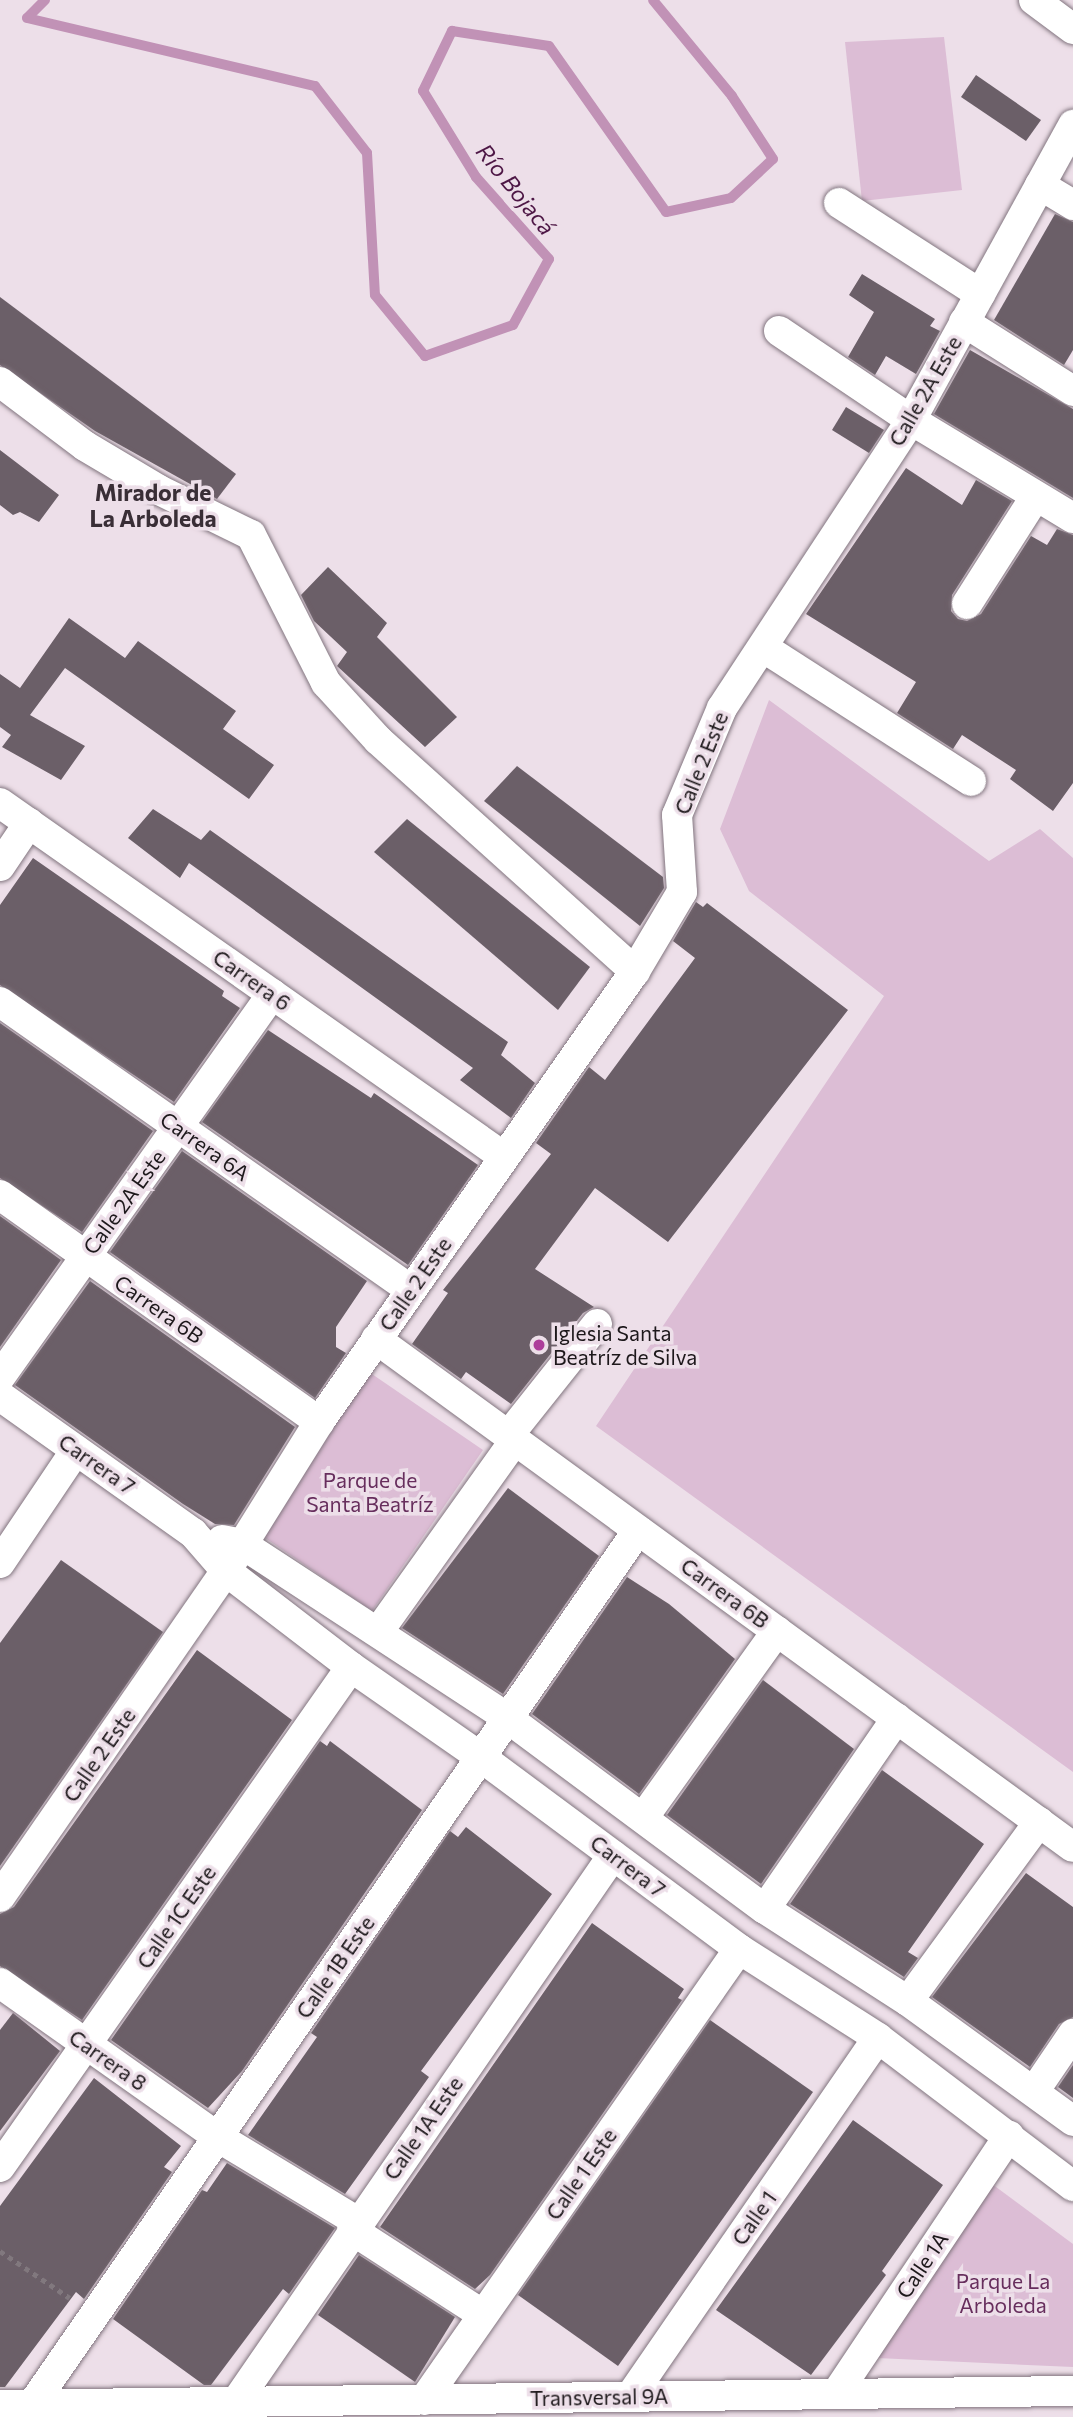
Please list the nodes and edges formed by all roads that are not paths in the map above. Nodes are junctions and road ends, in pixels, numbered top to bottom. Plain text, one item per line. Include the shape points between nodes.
1 (1034, 0) edge
2 (1073, 29) edge
3 (1073, 125) edge
4 (1040, 185) junction
5 (839, 203) dead end
6 (1073, 205) edge
7 (980, 294) junction
8 (964, 322) junction
9 (779, 331) dead end
10 (0, 382) edge
11 (1073, 391) edge
12 (911, 420) junction
13 (1034, 499) junction
14 (1072, 519) edge
15 (967, 604) dead end
16 (764, 648) junction
17 (971, 781) dead end
18 (0, 803) edge
19 (29, 823) junction
20 (0, 866) edge
21 (635, 971) junction
22 (272, 994) junction
23 (0, 1002) edge
24 (179, 1128) junction
25 (504, 1157) junction
26 (0, 1195) edge
27 (85, 1255) junction
28 (411, 1290) junction
29 (597, 1324) dead end
30 (376, 1339) junction
31 (0, 1377) edge
32 (0, 1396) edge
33 (319, 1422) junction
34 (512, 1438) junction
35 (76, 1450) junction
36 (638, 1530) junction
37 (193, 1533) junction
38 (242, 1544) junction
39 (0, 1563) edge
40 (226, 1572) junction
41 (777, 1631) junction
42 (378, 1632) junction
43 (351, 1667) junction
44 (506, 1717) junction
45 (897, 1718) junction
46 (482, 1758) junction
47 (643, 1818) junction
48 (1039, 1822) junction
49 (1073, 1847) edge
50 (613, 1855) junction
51 (0, 1898) edge
52 (765, 1909) junction
53 (739, 1949) junction
54 (0, 1983) edge
55 (908, 2001) junction
56 (1073, 2034) edge
57 (878, 2038) junction
58 (86, 2044) junction
59 (1035, 2091) junction
60 (1073, 2121) edge
61 (216, 2136) junction
62 (1009, 2136) junction
63 (0, 2167) edge
64 (1073, 2186) edge
65 (355, 2226) junction
66 (482, 2314) junction
67 (1073, 2391) edge
68 (835, 2394) junction
69 (630, 2397) junction
70 (424, 2400) junction
71 (236, 2402) junction
72 (0, 2405) edge
73 (32, 2405) junction

1 - 2 street
3 - 4 street, Calle 2A Este
4 - 6 street
4 - 7 street, Calle 2A Este
5 - 7 street
7 - 8 street, Calle 2A Este
8 - 11 street
8 - 12 street, Calle 2A Este
9 - 12 street
10 - 21 street via 106,459 251,535 326,682 378,740
12 - 13 street
12 - 16 street, Calle 2A Este
13 - 14 street
13 - 15 street
16 - 17 street
16 - 21 street, Calle 2 Este via 722,708 677,815 682,892
18 - 19 street, Carrera 6
19 - 20 street
19 - 22 street, Carrera 6
21 - 25 street, Calle 2 Este
22 - 24 street, Calle 2A Este
22 - 25 street, Carrera 6
23 - 24 street, Carrera 6A
24 - 27 street, Calle 2A Este
24 - 28 street, Carrera 6A
25 - 28 street, Calle 2 Este
26 - 27 street, Carrera 6B
27 - 31 street, Calle 2A Este
27 - 33 street, Carrera 6B
28 - 30 street, Calle 2 Este
29 - 34 street
30 - 33 street, Calle 2 Este
30 - 34 street, Carrera 6B
32 - 35 street, Carrera 7
33 - 38 street, Calle 2 Este
34 - 36 street, Carrera 6B
34 - 42 street
35 - 37 street, Carrera 7
35 - 39 street
36 - 41 street, Carrera 6B
36 - 44 street, Calle 1B Este
37 - 38 street, Carrera 7
37 - 40 street, Carrera 7
38 - 40 street, Calle 2 Este
38 - 42 street, Carrera 7
40 - 43 street, Carrera 7
40 - 51 street, Calle 2 Este
41 - 45 street, Carrera 6B
41 - 47 street
42 - 44 street, Carrera 7
43 - 46 street, Carrera 7
43 - 58 street, Calle 1C Este
44 - 46 street, Calle 1B Este
44 - 47 street, Carrera 7
45 - 48 street, Carrera 6B
45 - 52 street
46 - 50 street, Carrera 7
46 - 61 street, Calle 1B Este
47 - 52 street, Carrera 7
48 - 49 street, Carrera 6B
48 - 55 street
50 - 53 street, Carrera 7
50 - 65 street, Calle 1A Este
52 - 55 street, Carrera 7
53 - 57 street, Carrera 7
53 - 66 street, Calle 1 Este
54 - 58 street, Carrera 8
55 - 59 street, Carrera 7
56 - 59 street
57 - 62 street, Carrera 7
57 - 69 street, Calle 1
58 - 61 street, Carrera 8
58 - 63 street, Calle 1C Este
59 - 60 street, Carrera 7
61 - 65 street, Carrera 8
61 - 73 street, Calle 1B Este
62 - 64 street, Carrera 7
62 - 68 street, Calle 1A
65 - 66 street, Carrera 8
65 - 71 street, Calle 1A Este
66 - 70 street, Calle 1 Este
67 - 68 street, Transversal 9A
68 - 69 street, Transversal 9A
69 - 70 street, Transversal 9A
70 - 71 street, Transversal 9A
71 - 73 street, Transversal 9A
72 - 73 street, Transversal 9A

